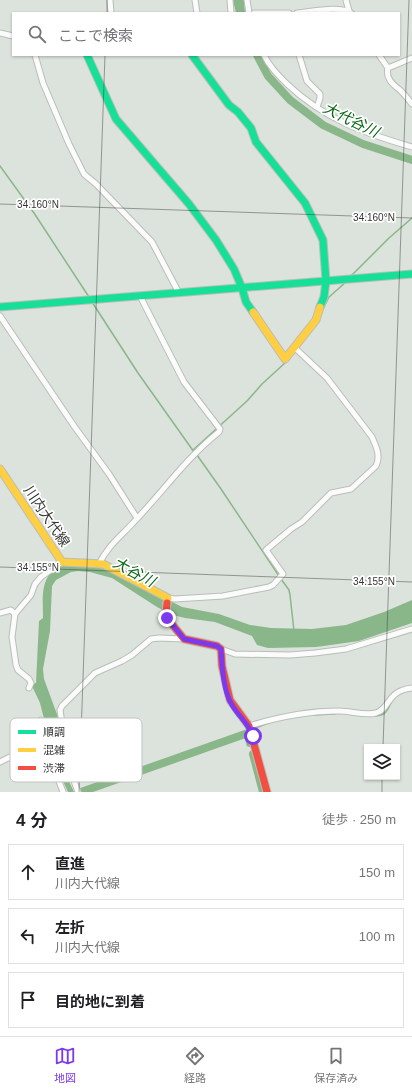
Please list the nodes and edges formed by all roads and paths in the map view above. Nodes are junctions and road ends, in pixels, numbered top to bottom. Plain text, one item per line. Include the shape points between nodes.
1 (110, 0) edge
2 (195, 0) edge
3 (230, 0) edge
4 (247, 0) edge
5 (346, 0) edge
6 (111, 12) edge
7 (197, 12) edge
8 (231, 12) edge
9 (249, 12) edge
10 (311, 12) edge
11 (350, 12) edge
12 (0, 34) edge
13 (12, 36) edge
14 (35, 56) edge
15 (87, 56) edge
16 (193, 56) edge
17 (265, 56) edge
18 (299, 56) edge
19 (380, 56) edge
20 (412, 58) edge
21 (388, 68) junction
22 (412, 104) edge
23 (317, 107) junction
24 (412, 147) edge
25 (412, 274) edge
26 (326, 281) junction
27 (242, 288) junction
28 (179, 293) junction
29 (140, 296) junction
30 (0, 307) edge
31 (0, 316) edge
32 (295, 348) junction
33 (0, 469) edge
34 (137, 518) junction
35 (61, 562) junction
36 (99, 564) junction
37 (168, 599) junction
38 (0, 613) edge
39 (15, 614) junction
40 (412, 629) edge
41 (184, 639) junction
42 (221, 649) junction
43 (29, 688) dead end
44 (412, 688) edge
45 (61, 718) edge
46 (249, 726) junction
47 (10, 757) edge
48 (0, 762) edge
49 (59, 782) edge
50 (74, 782) edge
51 (63, 792) edge
52 (78, 792) edge
53 (267, 792) edge

1 - 6 street
2 - 7 street
3 - 8 street
4 - 9 street
5 - 11 street
10 - 11 street
12 - 13 street
14 - 28 street via 43,83 69,144 88,179 96,184 152,242
15 - 27 street via 110,110 210,232 229,260
16 - 26 street via 251,128 256,142 305,203 323,240
17 - 23 street via 273,70 298,94
18 - 23 street via 307,80 320,94
19 - 21 street
20 - 21 street
21 - 22 street via 391,82
23 - 24 street via 360,131
25 - 26 street
26 - 27 street
26 - 32 street via 324,297 316,320
27 - 28 street
27 - 32 street via 247,304 285,359
28 - 29 street
29 - 30 street
29 - 34 street via 184,382 220,429 197,450
31 - 34 street
32 - 37 street via 327,378 372,437 377,448 376,466 350,489 331,493 302,522 266,550 283,574 273,585 229,595
33 - 35 street, 川内大代線 via 56,550
34 - 36 street via 116,539
35 - 36 street, 川内大代線
35 - 39 street via 35,584 31,595
36 - 37 street, 川内大代線 via 114,569
37 - 41 street via 167,618
38 - 39 street via 11,610
39 - 43 street via 13,653 18,670 31,683
40 - 42 street via 346,649 290,656 234,654
41 - 42 street
41 - 45 street via 151,639 122,661 95,673 62,706
42 - 46 street via 230,700
44 - 46 street via 394,694 383,708 374,713 338,711 294,715
46 - 53 street
47 - 48 street
49 - 51 street
50 - 52 street

